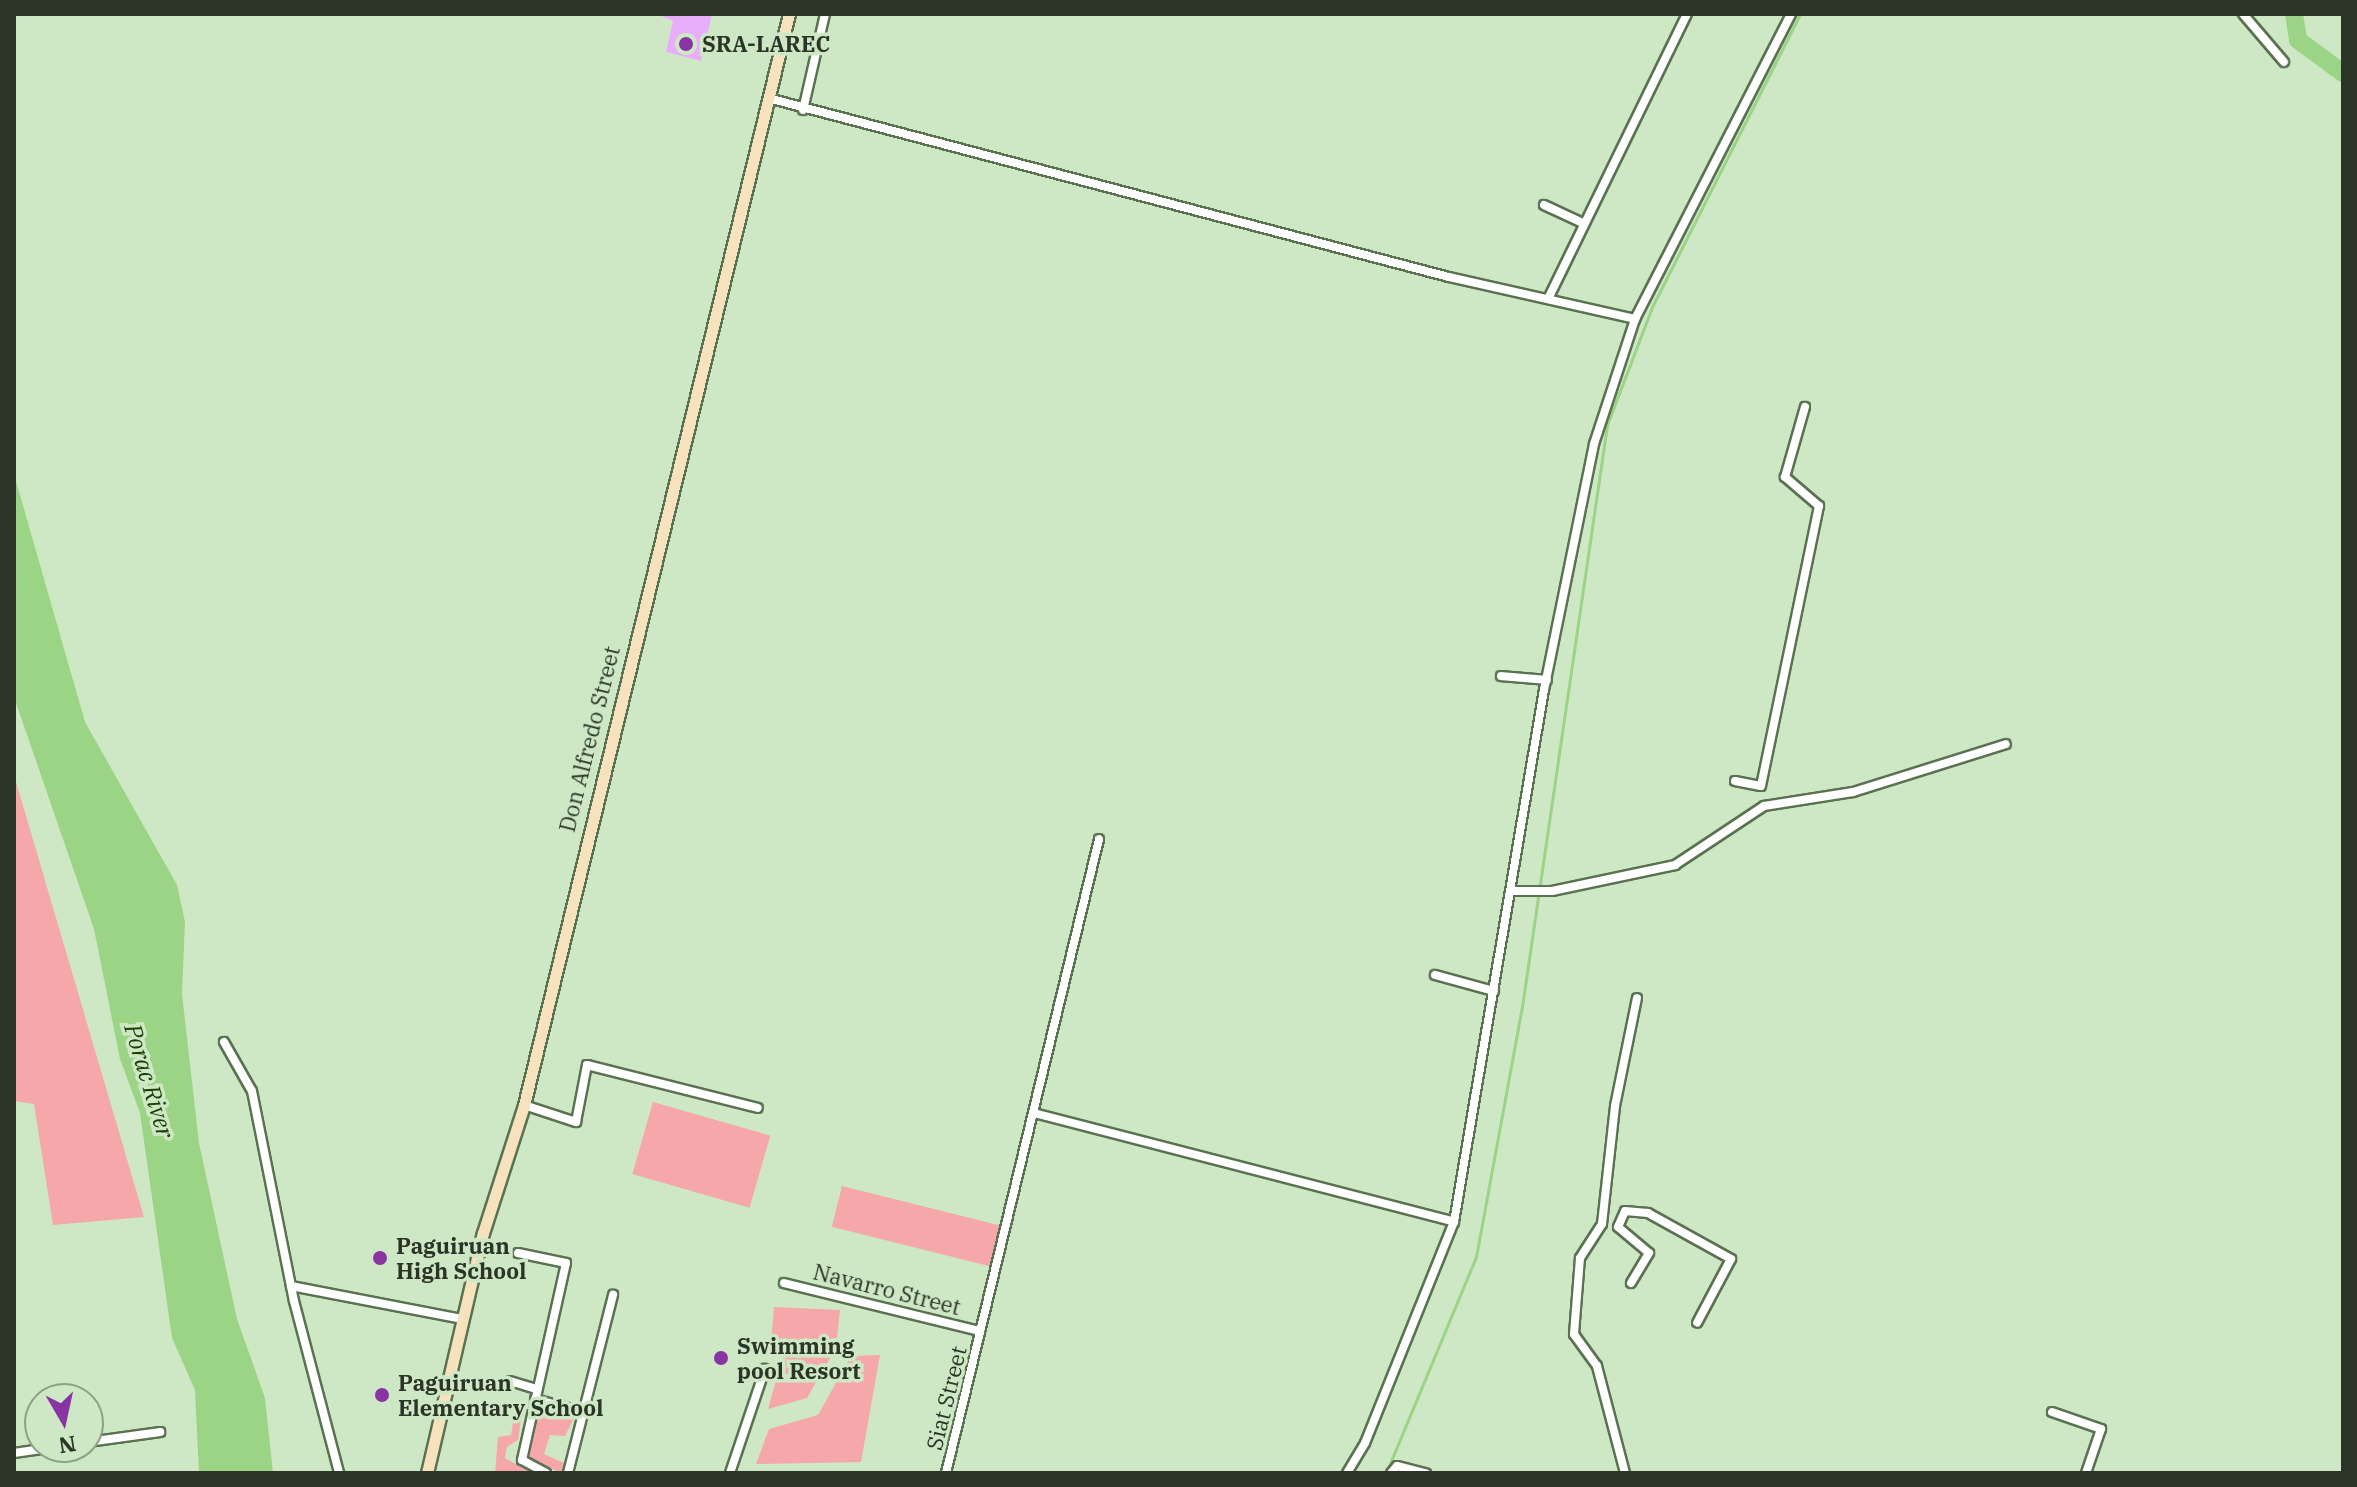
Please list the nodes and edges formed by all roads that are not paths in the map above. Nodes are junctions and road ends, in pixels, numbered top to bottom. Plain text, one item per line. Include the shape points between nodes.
1 (789, 14) edge
2 (825, 14) edge
3 (1687, 14) edge
4 (1791, 14) edge
5 (2243, 14) edge
6 (2284, 62) dead end
7 (768, 98) junction
8 (803, 110) junction
9 (1544, 205) dead end
10 (1583, 223) junction
11 (1548, 299) junction
12 (1635, 319) junction
13 (1805, 407) dead end
14 (1501, 676) dead end
15 (1547, 680) junction
16 (2006, 744) dead end
17 (1735, 781) dead end
18 (1099, 839) dead end
19 (1515, 891) junction
20 (1435, 975) dead end
21 (1494, 991) junction
22 (1637, 998) dead end
23 (224, 1042) dead end
24 (524, 1105) junction
25 (758, 1108) dead end
26 (1034, 1113) junction
27 (1454, 1222) junction
28 (518, 1253) dead end
29 (784, 1283) dead end
30 (1631, 1283) dead end
31 (291, 1286) junction
32 (613, 1295) dead end
33 (463, 1319) junction
34 (1697, 1323) dead end
35 (980, 1331) junction
36 (765, 1369) dead end
37 (510, 1381) dead end
38 (536, 1394) junction
39 (583, 1412) junction
40 (2052, 1412) dead end
41 (160, 1432) dead end
42 (104, 1440) edge
43 (339, 1473) edge
44 (427, 1473) edge
45 (546, 1473) edge
46 (568, 1473) edge
47 (730, 1473) edge
48 (946, 1473) edge
49 (1347, 1473) edge
50 (1391, 1473) edge
51 (1426, 1473) edge
52 (1625, 1473) edge
53 (2086, 1473) edge

1 - 7 street, Don Alfredo Street
2 - 8 street
3 - 10 street
4 - 12 street
5 - 6 street
7 - 8 street
7 - 24 street, Don Alfredo Street
8 - 11 street
9 - 10 street
10 - 11 street
11 - 12 street
12 - 15 street via 1594,444
13 - 17 street via 1785,477 1819,506 1761,786
14 - 15 street
15 - 19 street
16 - 19 street via 1853,792 1764,806 1675,865 1541,891
18 - 26 street, Siat Street
19 - 21 street
20 - 21 street
21 - 27 street
22 - 52 street via 1613,1121 1602,1224 1580,1258 1574,1334 1597,1366
23 - 31 street via 252,1091
24 - 25 street via 576,1122 587,1065
24 - 33 street, Don Alfredo Street
26 - 27 street
26 - 35 street, Siat Street
27 - 49 street via 1365,1443
28 - 38 street via 566,1263
29 - 35 street, Navarro Street
30 - 34 street via 1649,1253 1618,1227 1625,1211 1648,1213 1731,1259
31 - 33 street
31 - 43 street
32 - 39 street
33 - 44 street, Don Alfredo Street
35 - 48 street, Siat Street
36 - 47 street
37 - 38 street
38 - 39 street
38 - 45 street via 522,1460
39 - 46 street
40 - 53 street via 2101,1429
41 - 42 street
50 - 51 street via 1397,1466

